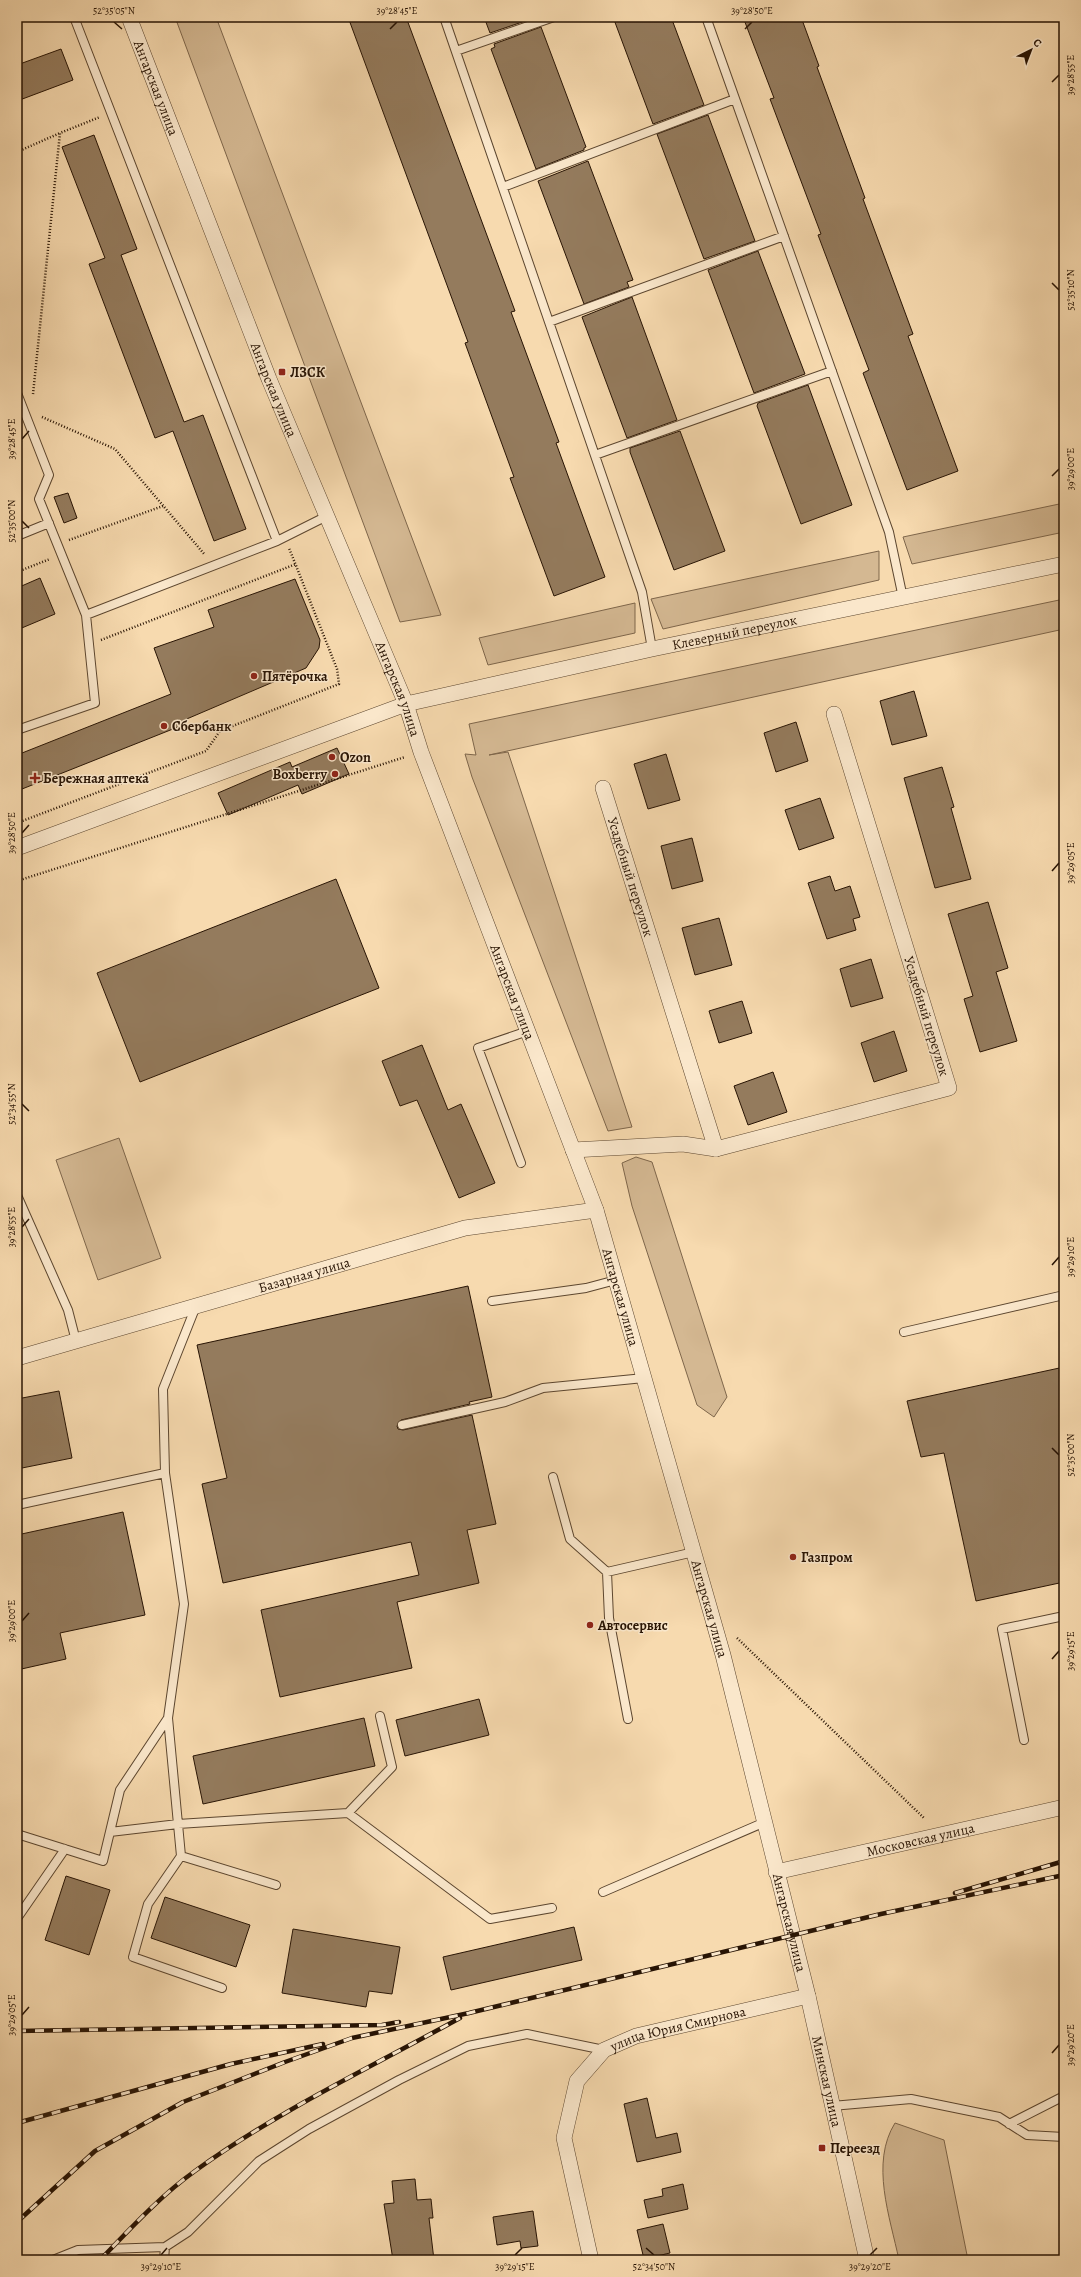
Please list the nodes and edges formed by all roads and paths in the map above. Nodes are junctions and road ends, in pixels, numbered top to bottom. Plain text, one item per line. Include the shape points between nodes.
1 (74, 17) edge
2 (129, 17) edge
3 (444, 17) edge
4 (554, 17) edge
5 (706, 17) edge
6 (456, 51) junction
7 (735, 100) junction
8 (111, 112) junction
9 (60, 133) junction
10 (17, 152) edge
11 (503, 187) junction
12 (784, 236) junction
13 (549, 322) junction
14 (832, 371) junction
15 (17, 393) edge
16 (22, 407) junction
17 (595, 455) junction
18 (163, 506) junction
19 (327, 516) junction
20 (49, 523) junction
21 (17, 536) edge
22 (285, 537) junction
23 (277, 541) junction
24 (58, 544) junction
25 (212, 553) dead end
26 (61, 554) junction
27 (296, 564) junction
28 (1064, 564) edge
29 (17, 572) edge
30 (903, 598) junction
31 (86, 615) junction
32 (90, 644) junction
33 (652, 649) junction
34 (406, 704) junction
35 (834, 714) dead end
36 (17, 730) edge
37 (421, 752) junction
38 (603, 788) dead end
39 (17, 823) edge
40 (17, 848) edge
41 (17, 881) edge
42 (528, 1031) junction
43 (716, 1149) junction
44 (573, 1150) junction
45 (521, 1163) dead end
46 (17, 1195) edge
47 (596, 1210) junction
48 (616, 1280) junction
49 (1064, 1295) edge
50 (492, 1301) dead end
51 (196, 1306) junction
52 (904, 1332) dead end
53 (76, 1341) junction
54 (17, 1358) edge
55 (644, 1378) junction
56 (402, 1425) dead end
57 (164, 1473) junction
58 (553, 1477) dead end
59 (17, 1505) edge
60 (694, 1552) junction
61 (607, 1572) junction
62 (1064, 1616) edge
63 (737, 1638) dead end
64 (380, 1716) dead end
65 (168, 1718) junction
66 (628, 1719) dead end
67 (1024, 1740) dead end
68 (1064, 1807) edge
69 (348, 1813) junction
70 (925, 1820) dead end
71 (765, 1822) junction
72 (178, 1824) junction
73 (110, 1832) junction
74 (17, 1834) edge
75 (66, 1849) junction
76 (181, 1856) junction
77 (776, 1872) junction
78 (276, 1885) dead end
79 (603, 1892) dead end
80 (552, 1908) dead end
81 (18, 1917) dead end
82 (222, 1988) dead end
83 (808, 1996) junction
84 (604, 2050) junction
85 (1064, 2096) edge
86 (832, 2106) junction
87 (1009, 2124) junction
88 (1064, 2138) edge
89 (165, 2247) junction
90 (53, 2260) edge
91 (164, 2260) edge
92 (591, 2260) edge
93 (867, 2260) edge

1 - 8 lane
2 - 19 street, Ангарская улица via 269,379
3 - 6 lane
4 - 6 lane
5 - 7 lane
6 - 11 lane
7 - 11 lane
7 - 12 lane
8 - 9 path
8 - 23 lane
9 - 10 path
9 - 16 path via 33,397
11 - 13 lane
12 - 13 lane
12 - 14 lane
13 - 17 lane
14 - 17 lane
14 - 30 lane via 889,532
15 - 16 lane
16 - 18 path via 51,423 115,449
16 - 20 lane via 48,475 39,499
17 - 33 lane via 642,592
18 - 24 path
18 - 25 path via 205,556
19 - 22 lane
19 - 34 street, Ангарская улица
20 - 21 lane
20 - 24 lane
22 - 23 lane
22 - 27 path
23 - 31 lane
24 - 26 lane
26 - 29 path
26 - 31 lane
27 - 32 path
27 - 39 path via 337,669 339,684 220,731 206,751
28 - 30 street, Клеверный переулок
30 - 33 street, Клеверный переулок
31 - 32 lane
32 - 36 lane via 95,703
33 - 34 street, Клеверный переулок
34 - 37 street, Ангарская улица
34 - 40 street, Клеверный переулок
35 - 43 street, Усадебный переулок via 949,1088
37 - 41 path
37 - 42 street, Ангарская улица
38 - 43 street, Усадебный переулок
42 - 44 street, Ангарская улица
42 - 45 lane via 478,1048
43 - 44 street, Усадебный переулок via 683,1144
44 - 47 street, Ангарская улица
46 - 53 lane via 68,1310
47 - 48 street, Ангарская улица
47 - 51 street, Базарная улица via 464,1228
48 - 50 lane via 586,1288
48 - 55 street, Ангарская улица
49 - 52 lane
51 - 53 street, Базарная улица
51 - 57 lane via 163,1389
53 - 54 street, Базарная улица
55 - 56 lane via 543,1388 505,1402
55 - 60 street, Ангарская улица
57 - 59 lane
57 - 65 lane via 184,1604
58 - 61 lane via 570,1539
60 - 61 lane
60 - 71 street, Ангарская улица
61 - 66 lane via 610,1618
62 - 67 lane via 1002,1630
63 - 70 path
64 - 69 lane via 392,1767
65 - 72 lane
65 - 73 lane via 120,1790
68 - 77 street, Московская улица
69 - 72 lane
69 - 80 lane via 490,1919
71 - 77 street, Ангарская улица
71 - 79 lane
72 - 73 lane
72 - 76 lane
73 - 75 lane via 103,1860
74 - 75 lane
75 - 81 lane
76 - 78 lane
76 - 82 lane via 148,1904 133,1957
77 - 83 street, Ангарская улица
83 - 84 street, улица Юрия Смирнова via 636,2036
83 - 86 street, Минская улица
84 - 89 lane via 527,2034 468,2046 309,2129 259,2161 188,2232
84 - 92 street, улица Юрия Смирнова via 577,2081 564,2138
85 - 87 lane
86 - 87 lane via 911,2099 999,2117
86 - 93 street, Минская улица
87 - 88 lane via 1027,2135
89 - 90 lane via 78,2250
89 - 91 lane

